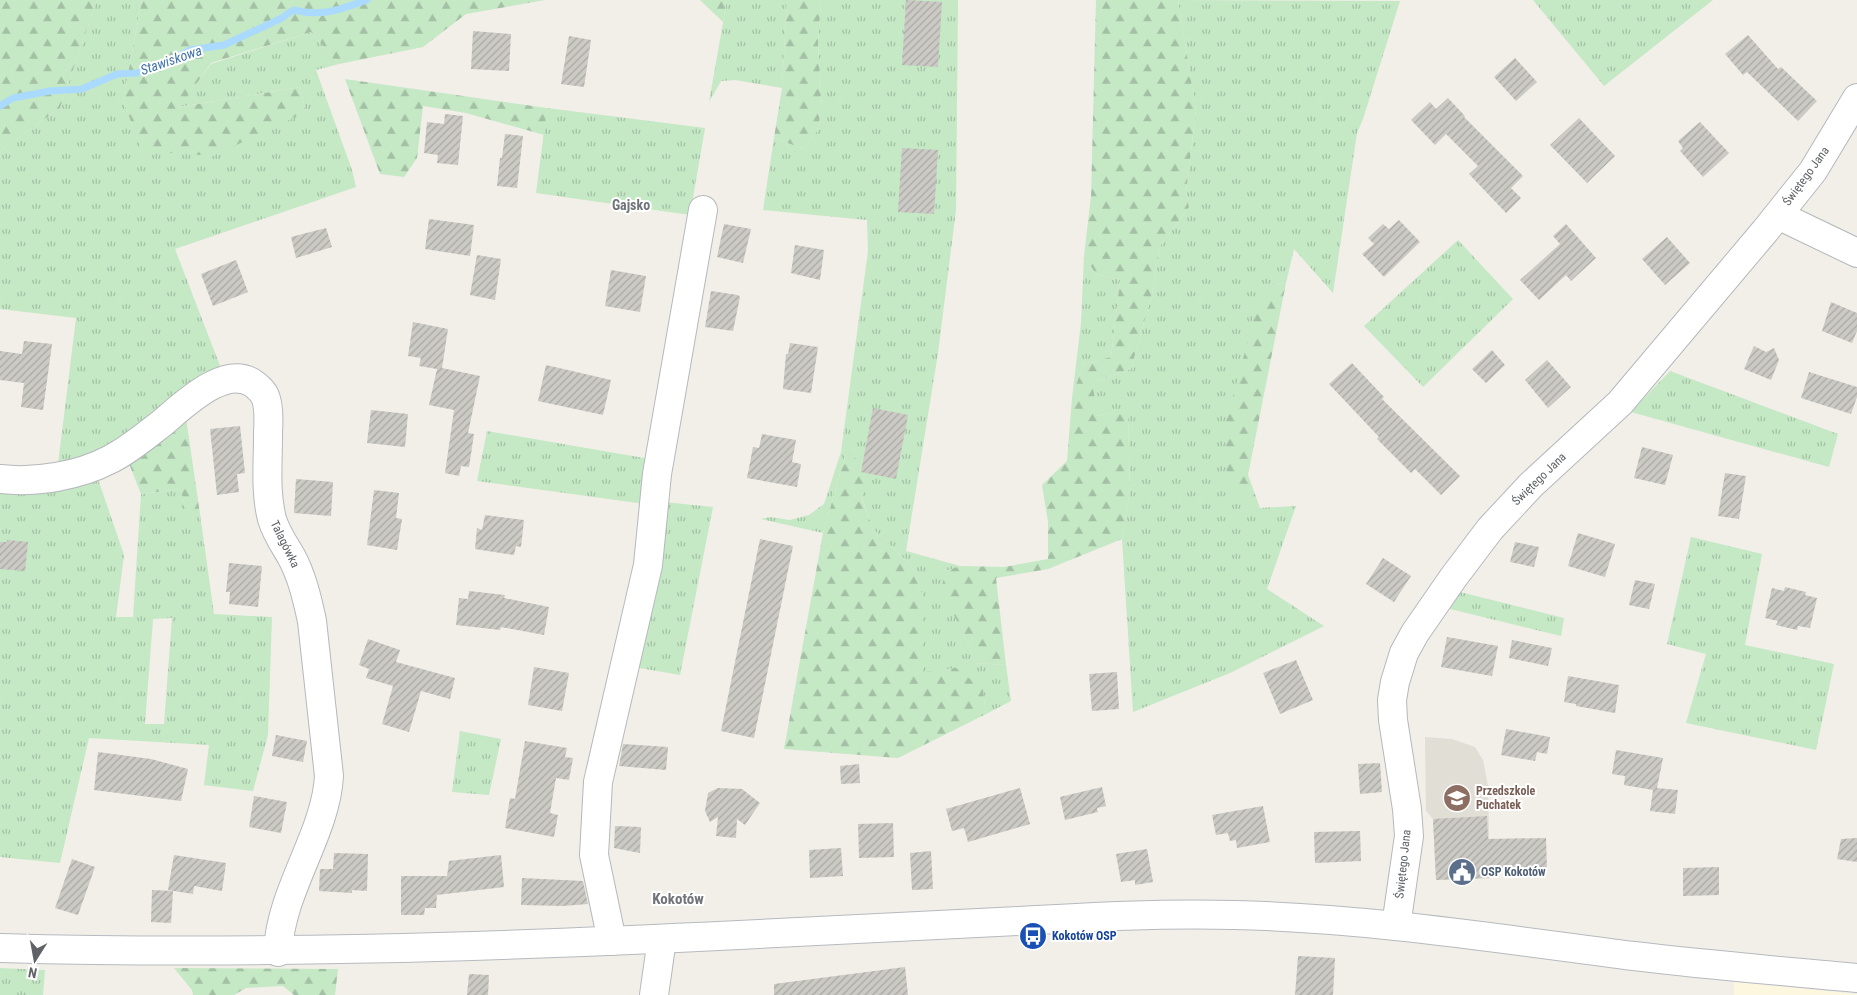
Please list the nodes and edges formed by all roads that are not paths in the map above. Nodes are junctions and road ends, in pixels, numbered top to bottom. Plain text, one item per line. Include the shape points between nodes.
1 (1857, 98) edge
2 (703, 210) dead end
3 (1778, 215) junction
4 (1857, 253) edge
5 (0, 479) edge
6 (1396, 926) junction
7 (662, 939) junction
8 (612, 941) junction
9 (0, 948) edge
10 (278, 952) junction
11 (1857, 978) edge
12 (654, 995) edge

1 - 3 street, Świętego Jana via 1812,171
2 - 8 street via 658,474 648,565 598,782 594,855
3 - 4 street
3 - 6 street, Świętego Jana via 1620,403 1531,485 1490,529 1404,653 1392,700 1408,836
5 - 10 street, Talagówka via 26,481 44,478 87,469 110,460 216,383 239,378 249,380 263,392 268,413 269,506 275,527 298,571 308,600 329,776 325,800 278,935
6 - 7 street via 1284,917 1184,914
6 - 11 street via 1679,962
7 - 8 street
7 - 12 street
8 - 10 street
9 - 10 street

